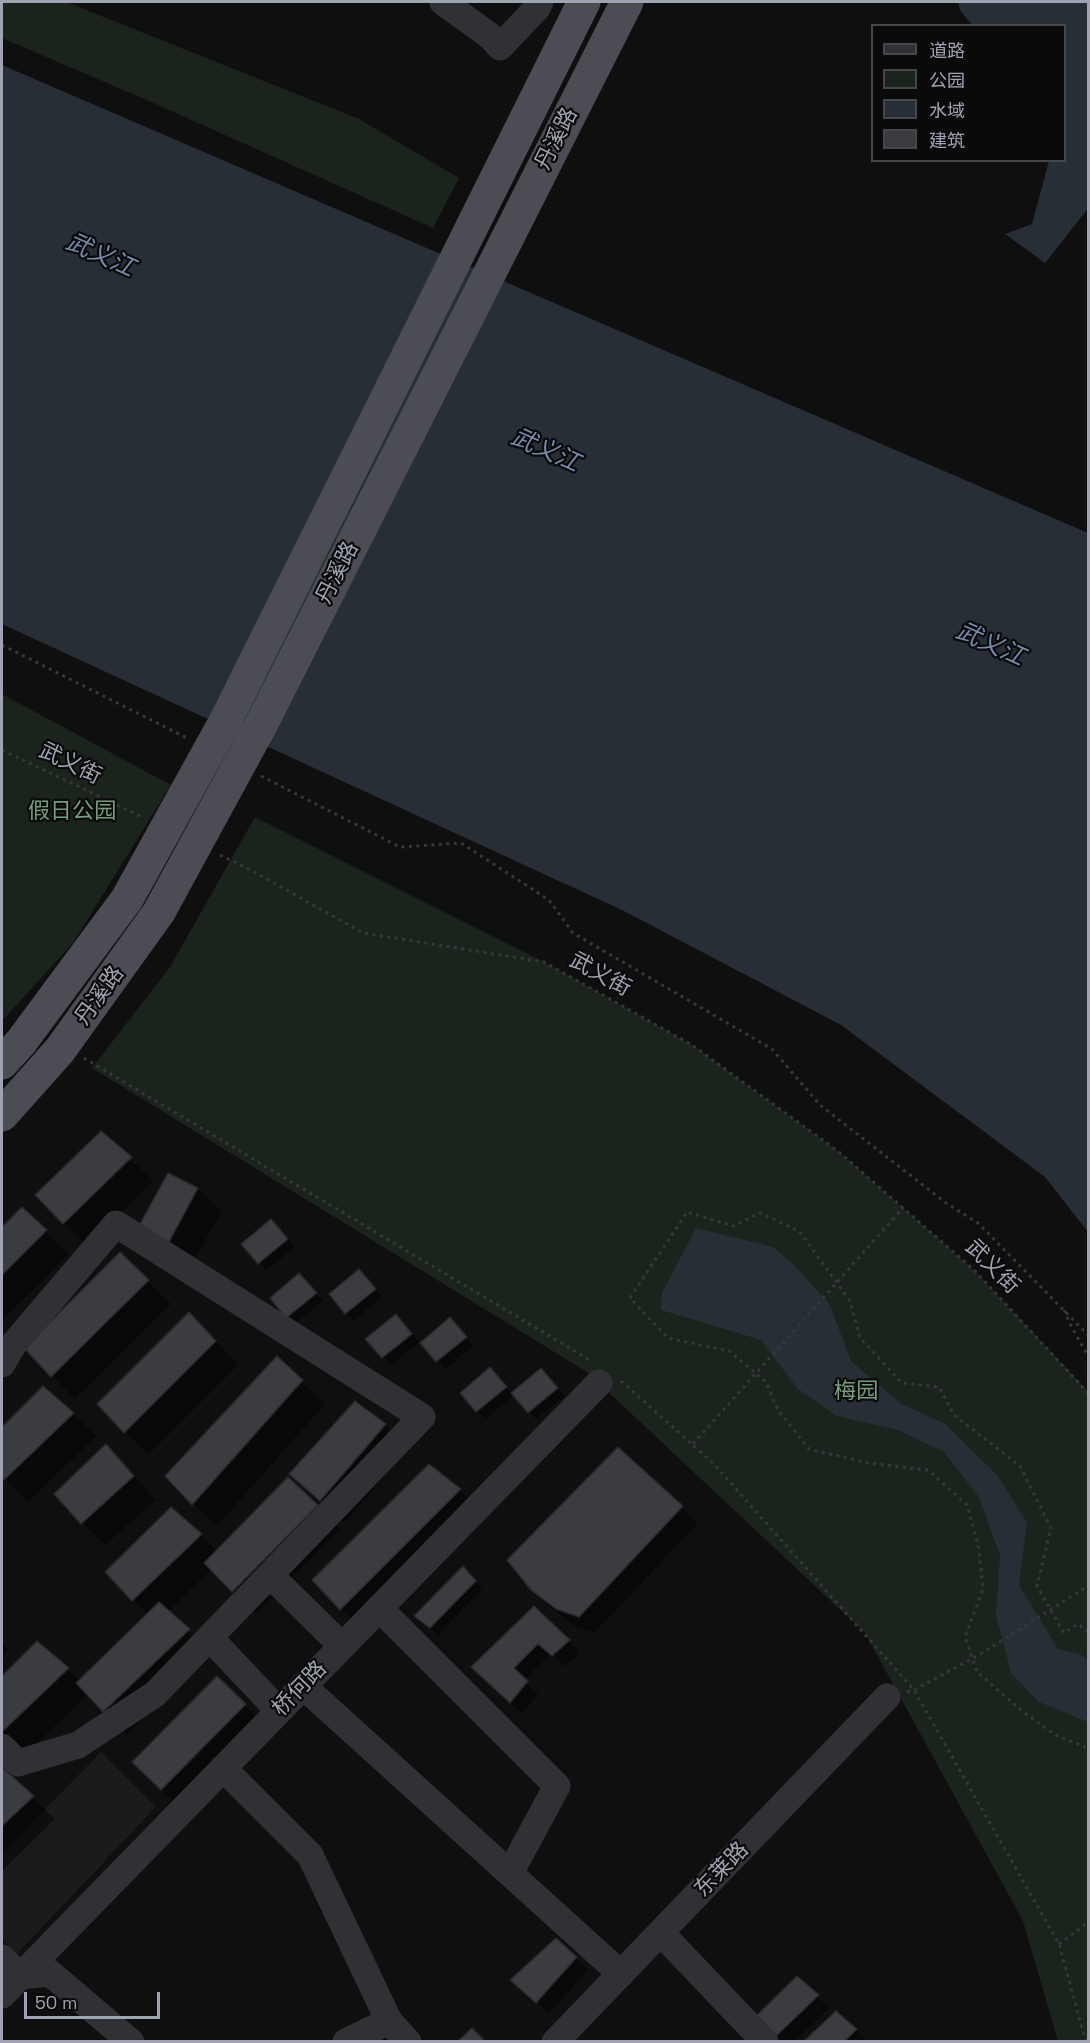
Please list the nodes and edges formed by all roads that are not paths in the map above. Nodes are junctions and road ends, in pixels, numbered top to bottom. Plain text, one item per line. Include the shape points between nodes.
1 (443, 2) edge
2 (540, 2) edge
3 (584, 2) edge
4 (627, 2) edge
5 (2, 1063) edge
6 (2, 1115) edge
7 (2, 1364) edge
8 (607, 1377) road end
9 (270, 1575) junction
10 (379, 1608) junction
11 (210, 1638) junction
12 (342, 1646) junction
13 (303, 1686) junction
14 (887, 1697) road end
15 (279, 1711) junction
16 (2, 1747) edge
17 (223, 1768) junction
18 (510, 1873) junction
19 (661, 1933) junction
20 (621, 1974) junction
21 (8, 1976) edge
22 (389, 2021) junction
23 (130, 2042) edge
24 (346, 2042) edge
25 (408, 2042) edge
26 (555, 2042) edge
27 (765, 2042) edge

1 - 2 street via 500,46
3 - 5 main road, 丹溪路, bridge via 220,730 127,899
4 - 6 main road, 丹溪路, bridge via 262,723 159,912 60,1050
7 - 9 street via 13,1345 116,1224 422,1417
8 - 10 street, 桥何路
9 - 11 street
9 - 12 street
10 - 12 street, 桥何路
10 - 18 street via 557,1786
11 - 15 street
11 - 16 street via 155,1694 78,1745 18,1762
12 - 13 street, 桥何路
13 - 15 street, 桥何路
13 - 18 street
14 - 19 street, 东莱路
15 - 17 street, 桥何路
17 - 21 street, 桥何路
17 - 22 street via 310,1855
18 - 20 street
19 - 20 street, 东莱路
19 - 27 street
20 - 26 street, 东莱路
21 - 23 street via 50,1973
22 - 24 street
22 - 25 street

